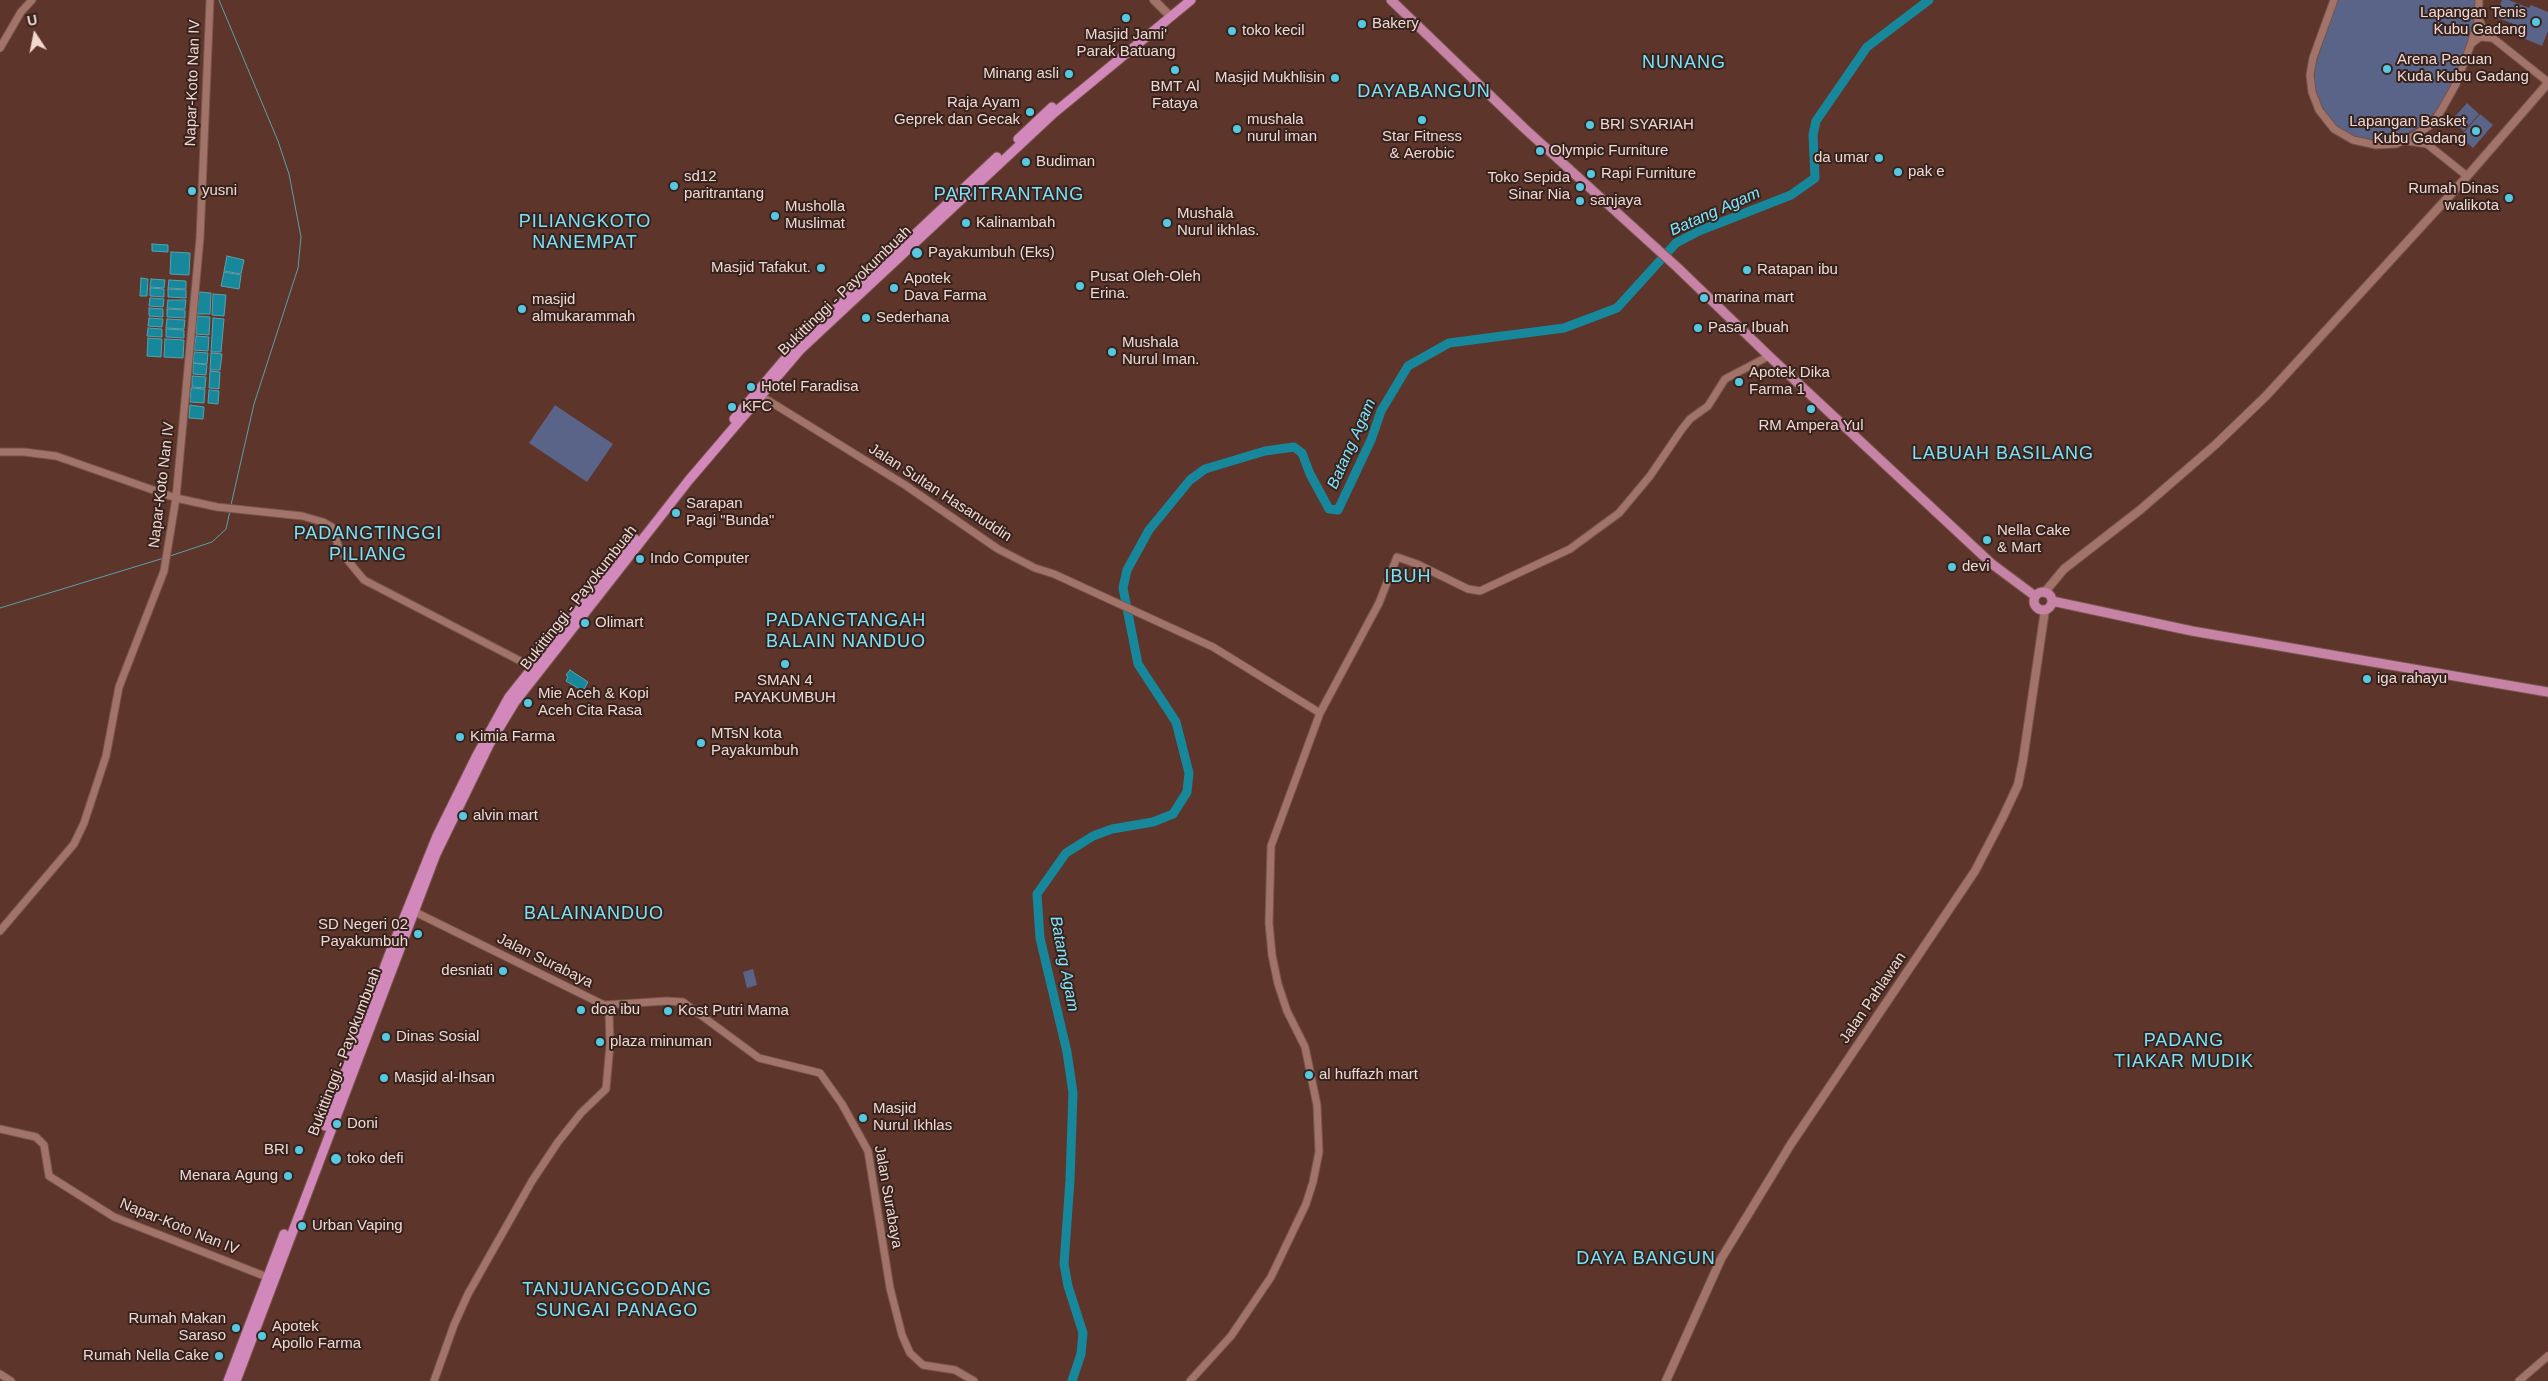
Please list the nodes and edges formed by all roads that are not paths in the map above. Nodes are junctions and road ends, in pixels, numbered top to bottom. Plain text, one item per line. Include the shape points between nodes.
1 (32, 0) edge
2 (210, 0) edge
3 (1154, 0) edge
4 (1182, 0) edge
5 (1191, 0) edge
6 (1391, 0) edge
7 (2334, 0) edge
8 (2479, 0) edge
9 (2479, 12) junction
10 (1168, 14) junction
11 (2493, 38) junction
12 (2471, 44) junction
13 (0, 48) edge
14 (2548, 82) edge
15 (2432, 124) junction
16 (2404, 141) junction
17 (2430, 146) junction
18 (2468, 176) junction
19 (944, 210) junction
20 (1769, 356) junction
21 (762, 396) junction
22 (0, 452) edge
23 (176, 498) junction
24 (654, 520) junction
25 (2039, 594) junction
26 (2052, 601) junction
27 (2045, 610) junction
28 (532, 667) junction
29 (2548, 692) edge
30 (1320, 712) junction
31 (470, 775) junction
32 (414, 911) junction
33 (0, 931) edge
34 (604, 1005) junction
35 (614, 1005) junction
36 (609, 1012) junction
37 (0, 1129) edge
38 (267, 1277) junction
39 (244, 1351) junction
40 (2548, 1356) edge
41 (0, 1374) edge
42 (235, 1376) edge
43 (11, 1381) edge
44 (228, 1381) edge
45 (434, 1381) edge
46 (974, 1381) edge
47 (1190, 1381) edge
48 (1666, 1381) edge
49 (2519, 1381) edge

1 - 13 street
2 - 23 street, Napar-Koto Nan IV via 200,238
3 - 10 main road
4 - 10 highway, Bukittinggi - Payokumbuah
5 - 10 highway, Bukittinggi - Payokumbuah
6 - 20 main road
7 - 16 street via 2310,70 2312,92 2319,110 2334,129 2353,140 2376,145
8 - 9 street
9 - 11 street via 2482,28
9 - 12 street
10 - 19 highway, Bukittinggi - Payokumbuah
11 - 12 street via 2480,37
11 - 14 street
12 - 15 street via 2456,84
14 - 18 main road
15 - 16 street
15 - 17 street via 2427,135
16 - 17 street via 2418,141
17 - 18 street
18 - 25 main road via 2216,446 2064,569
19 - 21 highway, Bukittinggi - Payokumbuah via 800,350
19 - 24 highway, Bukittinggi - Payokumbuah via 796,346
20 - 25 main road via 1992,564
20 - 30 street via 1725,379 1708,406 1682,429 1619,514 1570,549 1480,591 1468,589 1397,557 1379,603
21 - 24 highway, Bukittinggi - Payokumbuah
21 - 30 street, Jalan Sultan Hasanuddin via 906,485 998,549 1213,647
22 - 23 street via 56,456
23 - 28 street via 229,509 302,516 323,522 332,527 340,551 364,580
23 - 33 street, Napar-Koto Nan IV via 164,570 119,687 106,756 84,822 74,844
24 - 28 highway, Bukittinggi - Payokumbuah
24 - 31 highway, Bukittinggi - Payokumbuah via 515,702
25 - 26 main road
25 - 27 main road via 2034,605
26 - 27 main road
26 - 29 main road via 2192,631
27 - 48 main road, Jalan Pahlawan via 2018,785 2002,819 1975,871 1791,1144 1730,1244
28 - 31 highway, Bukittinggi - Payokumbuah via 498,714
30 - 47 street via 1271,846 1269,923 1278,984 1306,1047 1314,1082 1319,1142 1313,1182 1290,1240 1267,1284 1231,1336
31 - 32 highway, Bukittinggi - Payokumbuah
31 - 38 highway, Bukittinggi - Payokumbuah via 437,836 392,947
32 - 34 street, Jalan Surabaya
32 - 39 highway, Bukittinggi - Payokumbuah
34 - 35 street, Jalan Surabaya
34 - 36 street
35 - 36 street
35 - 46 street, Jalan Surabaya via 683,1002 760,1058 820,1072 868,1151 890,1288 910,1353 923,1365 955,1370
36 - 45 street via 606,1089 558,1142 505,1226 454,1325
37 - 38 street, Napar-Koto Nan IV via 36,1137 44,1145 49,1176 114,1217
38 - 39 highway, Bukittinggi - Payokumbuah
39 - 42 highway, Bukittinggi - Payokumbuah
40 - 49 street
41 - 43 street
42 - 44 highway, Bukittinggi - Payokumbuah

